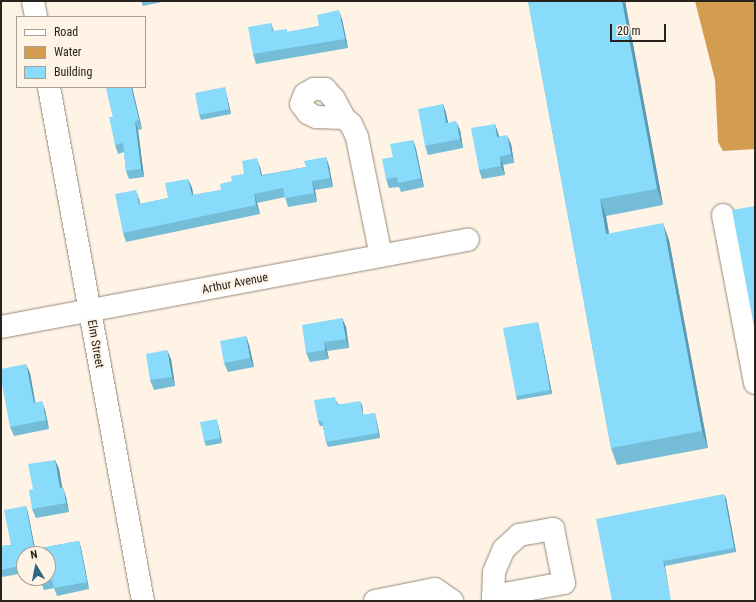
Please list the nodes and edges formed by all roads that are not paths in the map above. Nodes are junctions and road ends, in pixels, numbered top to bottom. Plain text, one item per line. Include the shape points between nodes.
1 (33, 1) edge
2 (36, 16) edge
3 (49, 88) edge
4 (344, 118) dead end
5 (723, 215) dead end
6 (468, 240) dead end
7 (381, 256) junction
8 (89, 311) junction
9 (1, 327) edge
10 (755, 384) edge
11 (143, 601) edge
12 (375, 601) edge
13 (452, 601) edge

1 - 2 street
3 - 8 street, Elm Street
4 - 7 street via 351,124 357,137
5 - 10 street
6 - 7 street, Arthur Avenue
7 - 8 street, Arthur Avenue
8 - 9 street, Arthur Avenue
8 - 11 street, Elm Street
12 - 13 street via 435,590

